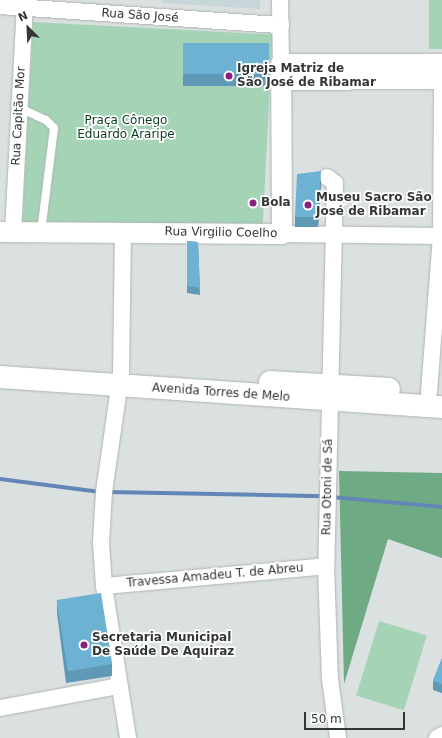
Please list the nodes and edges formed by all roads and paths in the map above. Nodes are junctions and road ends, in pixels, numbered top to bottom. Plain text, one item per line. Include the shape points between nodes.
1 (280, 0) edge
2 (24, 4) edge
3 (0, 6) edge
4 (281, 25) junction
5 (442, 64) edge
6 (360, 71) junction
7 (281, 72) junction
8 (442, 79) edge
9 (442, 90) edge
10 (20, 108) junction
11 (327, 177) dead end
12 (123, 231) junction
13 (6, 232) edge
14 (41, 232) junction
15 (282, 234) junction
16 (334, 236) junction
17 (442, 236) edge
18 (0, 366) edge
19 (0, 377) edge
20 (120, 380) junction
21 (331, 393) junction
22 (438, 397) edge
23 (326, 566) junction
24 (104, 586) junction
25 (119, 686) junction
26 (0, 708) edge
27 (442, 736) edge
28 (128, 738) edge
29 (338, 738) edge
30 (437, 738) edge

1 - 4 street
2 - 3 street, Rua São José
2 - 4 street, Rua São José
2 - 10 street, Rua Capitão Mor
4 - 7 street
5 - 6 street
6 - 7 street
6 - 8 street
7 - 15 street
9 - 17 street
10 - 13 street, Rua Capitão Mor
10 - 14 lane via 46,120 54,128
11 - 16 street, Rua Otoni de Sá via 335,183
12 - 14 street, Rua Virgilio Coelho
12 - 15 street, Rua Virgilio Coelho
12 - 20 street
13 - 14 street, Rua Virgilio Coelho
15 - 16 street, Rua Virgilio Coelho
16 - 17 street, Rua Virgilio Coelho
16 - 21 street, Rua Otoni de Sá
17 - 22 street
18 - 20 main road, Avenida Torres de Melo
19 - 20 main road, Avenida Torres de Melo
20 - 21 main road, Avenida Torres de Melo
20 - 24 street via 104,492
21 - 22 main road, Avenida Torres de Melo
21 - 23 street, Rua Otoni de Sá
23 - 24 street, Travessa Amadeu T. de Abreu
23 - 29 street, Rua Otoni de Sá via 330,679
24 - 25 street
25 - 26 street
25 - 28 street
27 - 30 street

